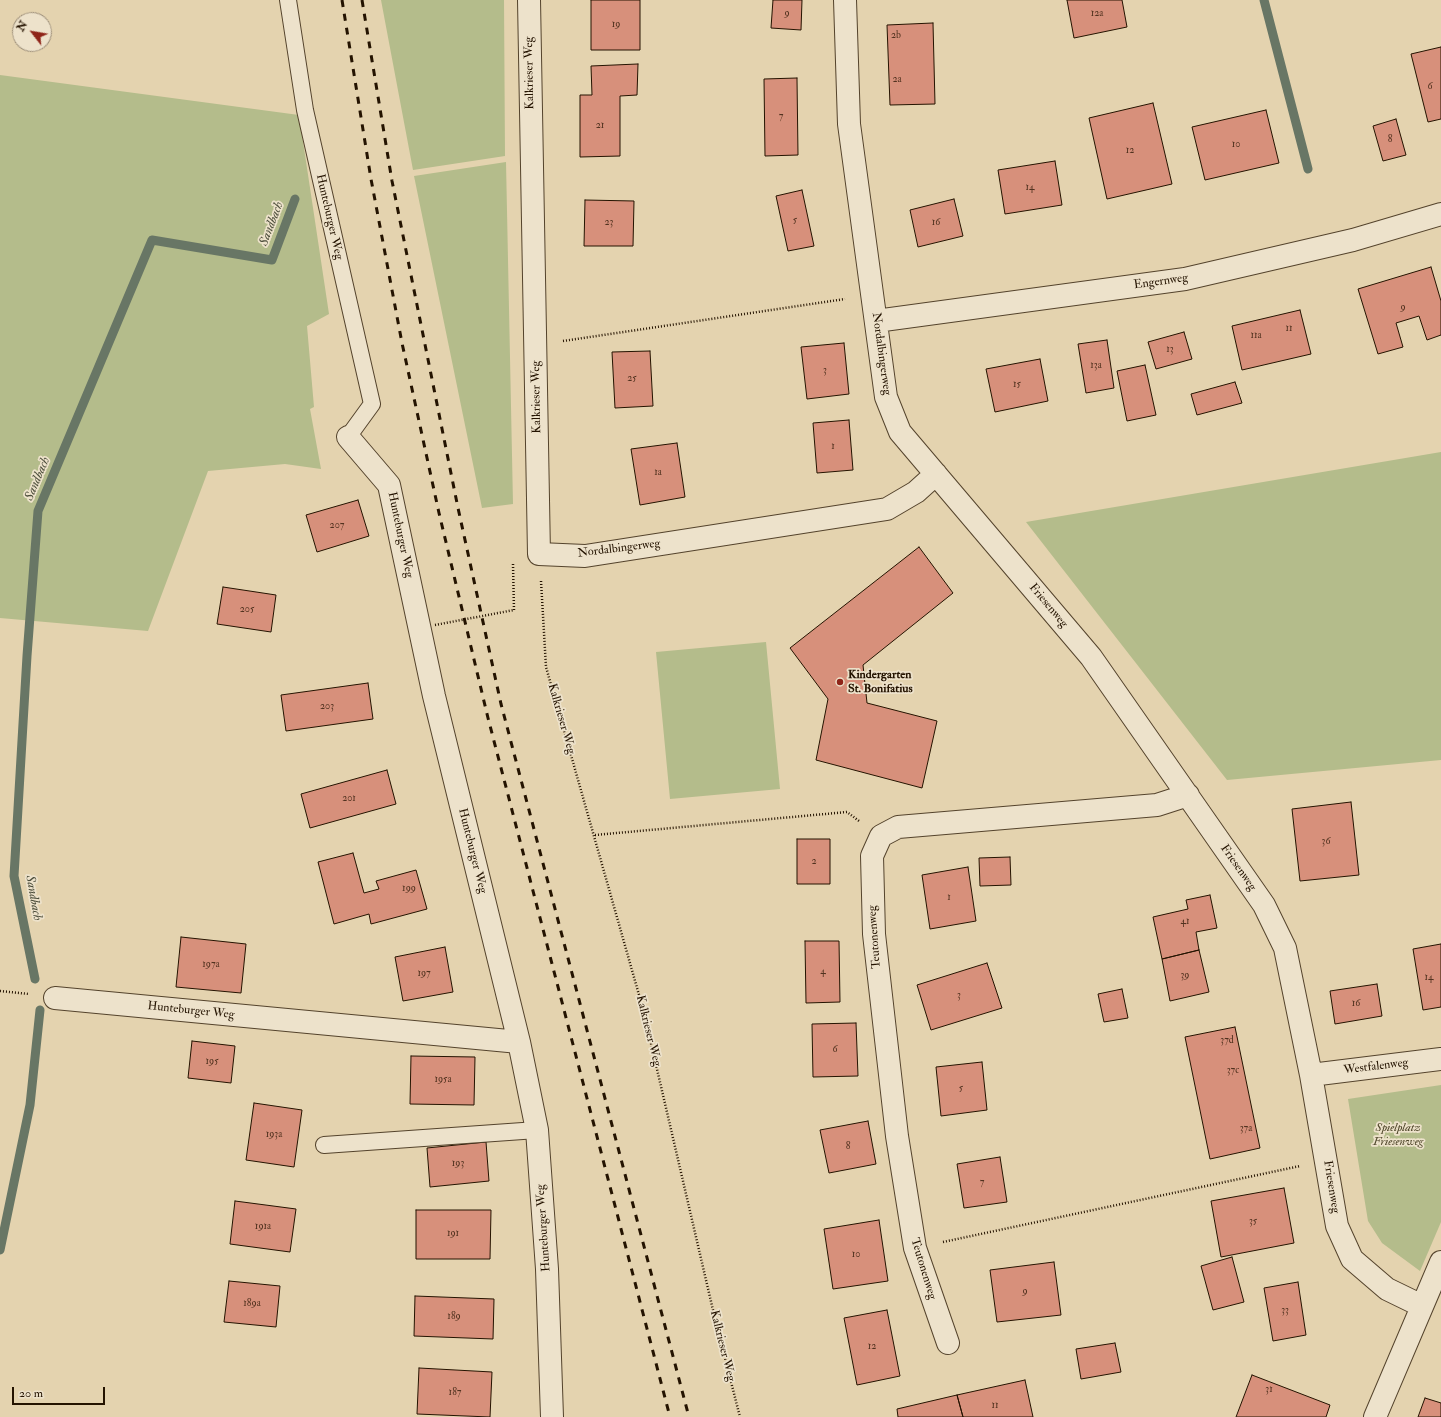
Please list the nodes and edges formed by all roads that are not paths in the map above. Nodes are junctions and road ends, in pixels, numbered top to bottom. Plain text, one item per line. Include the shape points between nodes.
1 (288, 0) edge
2 (529, 0) edge
3 (846, 0) edge
4 (1441, 214) edge
5 (876, 321) junction
6 (348, 436) joint
7 (936, 474) junction
8 (539, 554) joint
9 (1188, 795) junction
10 (55, 998) dead end
11 (519, 1042) junction
12 (1441, 1059) edge
13 (1312, 1075) junction
14 (537, 1130) junction
15 (324, 1145) dead end
16 (1441, 1262) edge
17 (1422, 1306) junction
18 (948, 1343) dead end
19 (552, 1417) edge
20 (1375, 1417) edge

1 - 6 lane, Hunteburger Weg via 305,110 372,404
2 - 8 street, Kalkrieser Weg
3 - 5 street, Nordalbingerweg via 849,124
4 - 5 street, Engernweg via 1353,240 1185,279
5 - 7 street, Nordalbingerweg via 886,397 900,432
6 - 11 street, Hunteburger Weg via 389,485 434,696
7 - 8 street, Nordalbingerweg via 916,492 887,509 585,556
7 - 9 street, Friesenweg via 1091,657
9 - 13 street, Friesenweg via 1264,905 1285,948
9 - 18 street, Teutonenweg via 1157,805 898,827 881,836 872,856 874,934 897,1136 915,1248
10 - 11 street, Hunteburger Weg
11 - 14 street, Hunteburger Weg
12 - 13 street, Westfalenweg
13 - 17 street, Friesenweg via 1337,1226 1352,1260 1387,1289
14 - 15 lane
14 - 19 street, Hunteburger Weg via 547,1269
16 - 17 street
17 - 20 street

